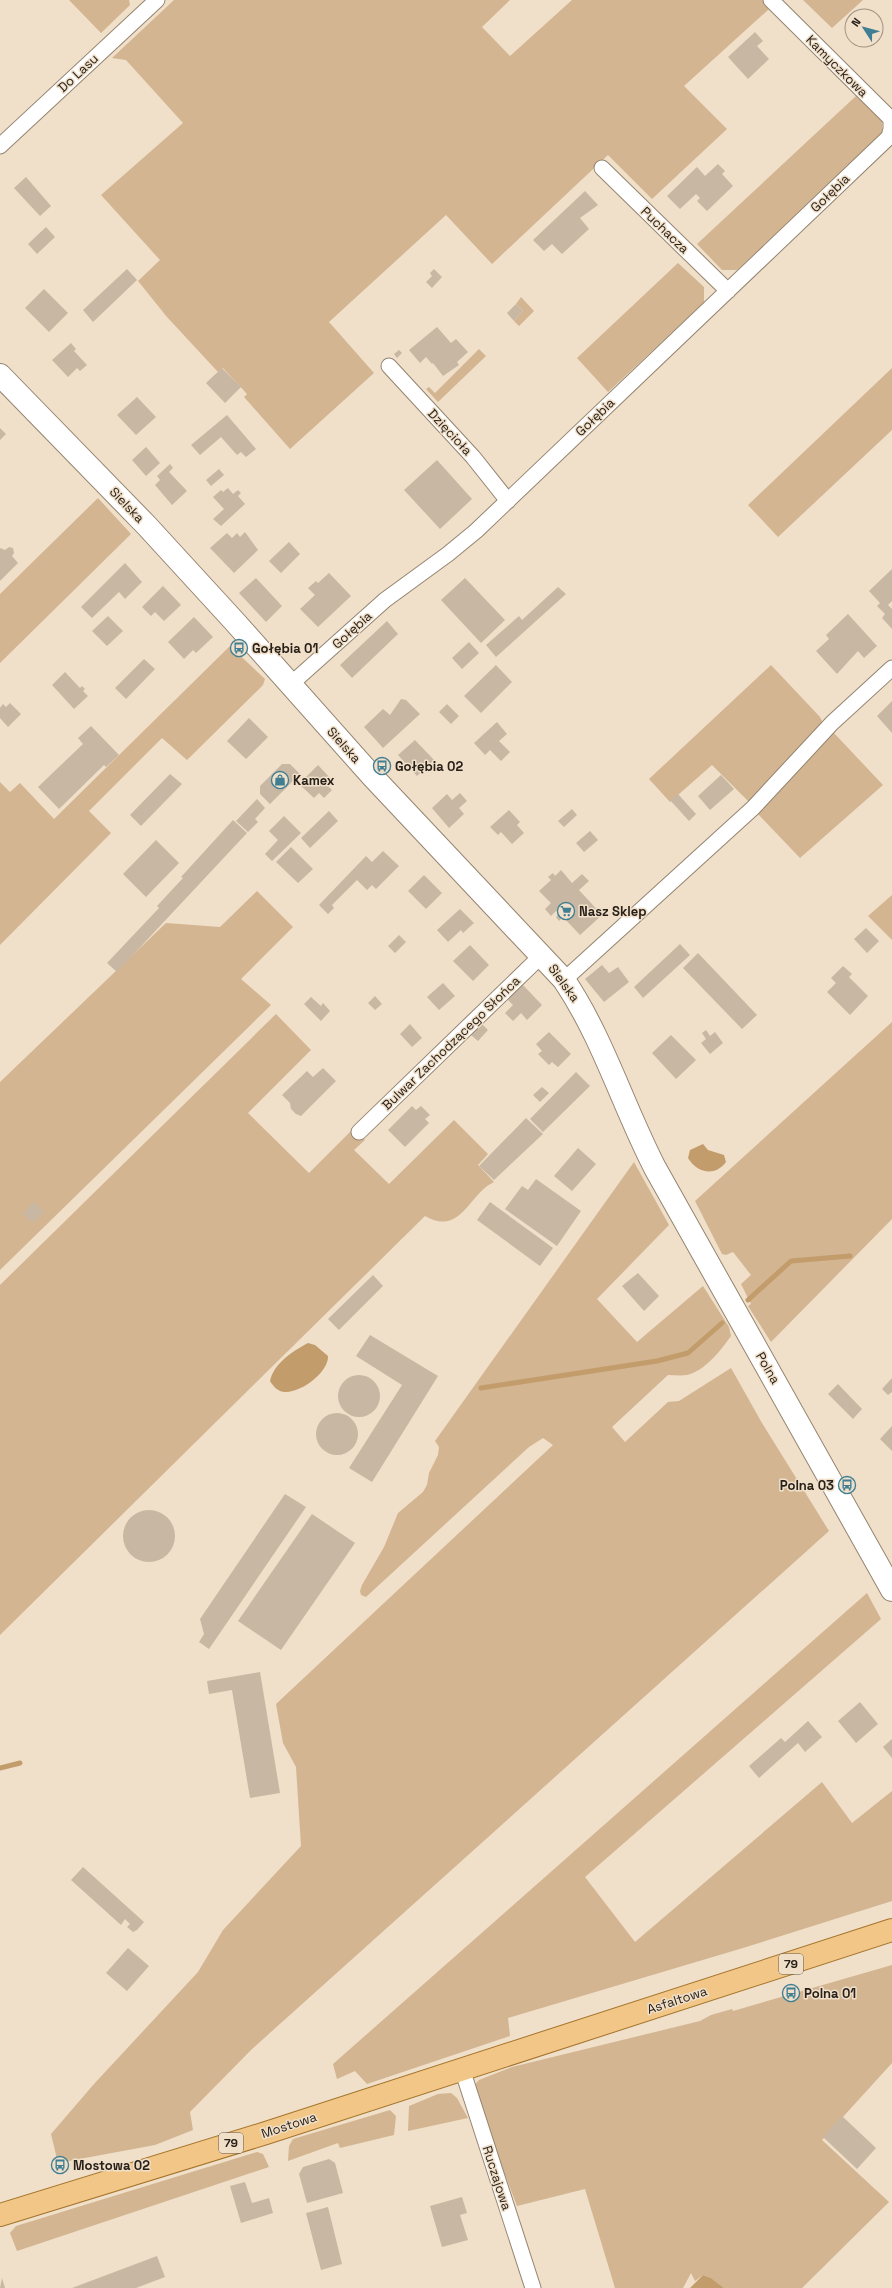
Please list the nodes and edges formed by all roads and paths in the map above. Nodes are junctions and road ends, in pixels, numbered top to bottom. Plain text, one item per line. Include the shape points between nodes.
1 (157, 0) edge
2 (771, 0) edge
3 (889, 137) joint
4 (0, 146) edge
5 (602, 168) dead end
6 (728, 291) junction
7 (389, 366) dead end
8 (0, 375) edge
9 (508, 501) junction
10 (892, 668) edge
11 (292, 684) junction
12 (542, 954) junction
13 (564, 980) junction
14 (359, 1132) dead end
15 (643, 1145) joint
16 (892, 1590) edge
17 (892, 1930) edge
18 (462, 2068) junction
19 (0, 2215) edge
20 (533, 2288) edge

1 - 4 street, Do Lasu
2 - 3 street, Kamyczkowa via 890,119
3 - 6 street, Gołębia
5 - 6 street, Puchacza
6 - 9 street, Gołębia
7 - 9 street, Dzięcioła via 473,457
8 - 11 street, Sielska via 147,526
9 - 11 street, Gołębia via 448,554 385,600
10 - 13 street via 832,723 753,808
11 - 12 street, Sielska via 372,776
12 - 13 street, Sielska
12 - 14 street, Bulwar Zachodzącego Słońca
13 - 15 street, Sielska via 602,1048
15 - 16 street, Polna
17 - 18 main road, Asfaltowa / 79
18 - 19 main road, Mostowa / 79 via 266,2133
18 - 20 street, Ruczajowa

